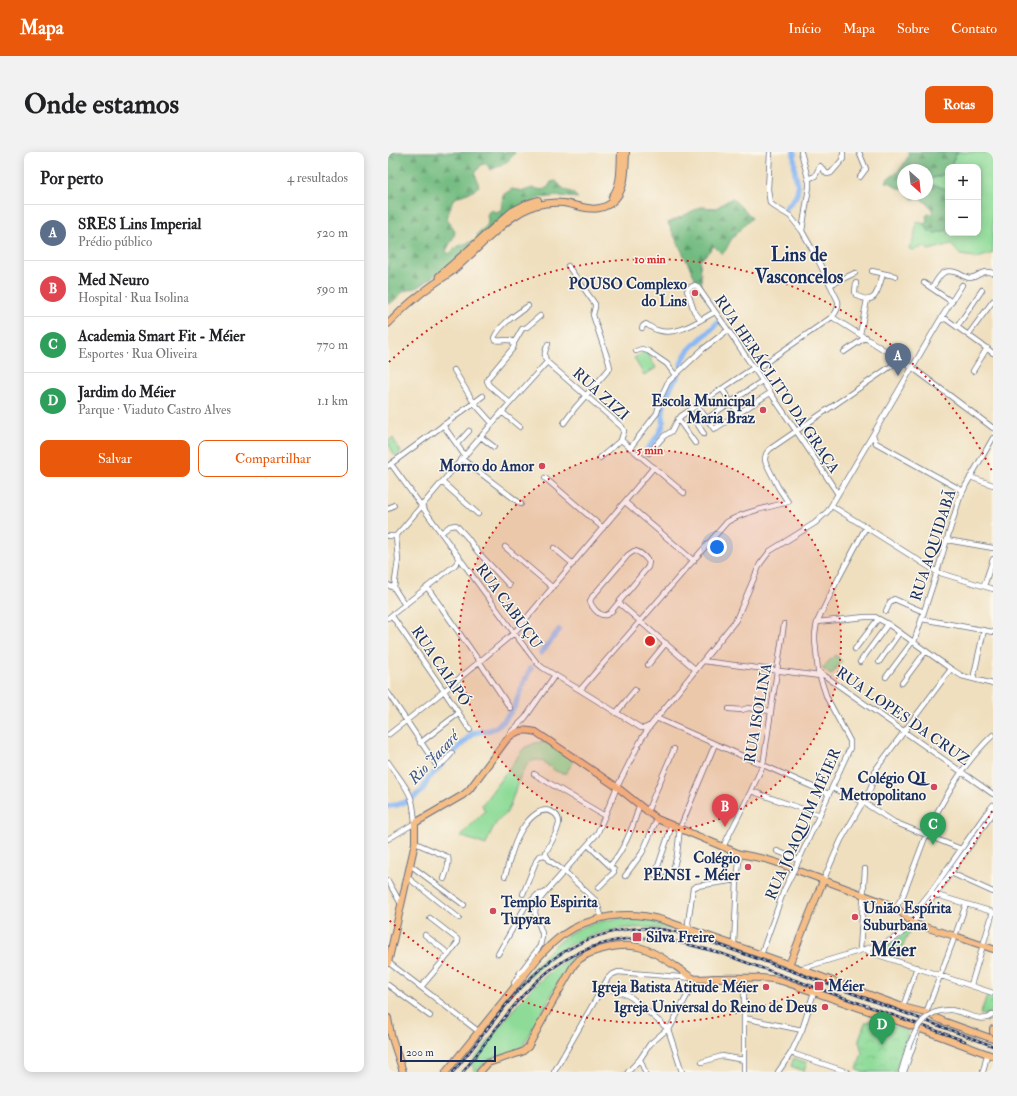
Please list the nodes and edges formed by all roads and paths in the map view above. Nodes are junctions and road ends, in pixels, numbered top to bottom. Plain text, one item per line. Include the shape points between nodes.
1 (621, 152) edge
2 (626, 152) edge
3 (770, 152) edge
4 (801, 152) edge
5 (844, 152) edge
6 (859, 152) edge
7 (860, 178) dead end
8 (808, 179) junction
9 (802, 231) junction
10 (568, 266) dead end
11 (872, 271) dead end
12 (855, 273) dead end
13 (993, 273) edge
14 (883, 274) junction
15 (895, 276) dead end
16 (856, 283) dead end
17 (924, 283) dead end
18 (830, 285) junction
19 (962, 285) dead end
20 (932, 288) junction
21 (982, 290) dead end
22 (867, 300) junction
23 (993, 301) edge
24 (952, 302) junction
25 (528, 306) dead end
26 (948, 308) junction
27 (715, 312) junction
28 (540, 316) dead end
29 (832, 317) junction
30 (946, 319) junction
31 (388, 320) edge
32 (701, 320) junction
33 (940, 320) junction
34 (388, 324) edge
35 (649, 326) dead end
36 (957, 327) junction
37 (728, 330) junction
38 (860, 334) junction
39 (968, 335) junction
40 (866, 338) junction
41 (514, 343) junction
42 (548, 344) dead end
43 (987, 348) junction
44 (636, 351) dead end
45 (844, 352) dead end
46 (993, 352) edge
47 (900, 360) junction
48 (546, 362) junction
49 (913, 368) junction
50 (754, 369) junction
51 (454, 370) dead end
52 (973, 371) dead end
53 (675, 375) junction
54 (762, 381) junction
55 (722, 388) junction
56 (770, 393) junction
57 (483, 396) dead end
58 (586, 396) junction
59 (731, 402) junction
60 (474, 403) junction
61 (510, 403) junction
62 (697, 405) junction
63 (689, 411) junction
64 (502, 412) junction
65 (739, 414) junction
66 (709, 417) dead end
67 (678, 419) junction
68 (492, 423) junction
69 (564, 423) dead end
70 (443, 425) junction
71 (520, 427) dead end
72 (993, 428) edge
73 (469, 431) dead end
74 (797, 431) junction
75 (704, 434) dead end
76 (873, 436) junction
77 (481, 437) junction
78 (993, 438) edge
79 (621, 440) junction
80 (695, 443) dead end
81 (876, 443) junction
82 (457, 444) junction
83 (868, 444) junction
84 (494, 447) dead end
85 (630, 448) junction
86 (649, 453) dead end
87 (464, 457) junction
88 (600, 458) dead end
89 (389, 465) edge
90 (654, 467) junction
91 (970, 477) junction
92 (545, 478) dead end
93 (442, 482) junction
94 (993, 485) edge
95 (963, 491) junction
96 (684, 493) dead end
97 (838, 494) junction
98 (625, 502) junction
99 (394, 504) dead end
100 (521, 504) dead end
101 (832, 506) junction
102 (422, 507) junction
103 (388, 509) edge
104 (478, 514) dead end
105 (866, 527) junction
106 (603, 528) junction
107 (441, 533) junction
108 (388, 536) edge
109 (396, 536) junction
110 (947, 540) junction
111 (505, 547) dead end
112 (554, 548) dead end
113 (993, 548) edge
114 (456, 554) junction
115 (993, 559) edge
116 (694, 561) junction
117 (573, 564) junction
118 (455, 565) junction
119 (465, 566) junction
120 (938, 572) junction
121 (388, 584) edge
122 (509, 585) dead end
123 (984, 586) junction
124 (428, 587) junction
125 (552, 587) junction
126 (394, 588) junction
127 (993, 589) edge
128 (620, 602) junction
129 (405, 605) junction
130 (886, 611) dead end
131 (924, 612) junction
132 (390, 617) edge
133 (878, 619) junction
134 (922, 619) junction
135 (641, 622) junction
136 (817, 622) junction
137 (784, 624) dead end
138 (888, 624) junction
139 (984, 630) junction
140 (900, 632) junction
141 (993, 632) edge
142 (514, 633) junction
143 (914, 642) junction
144 (666, 644) junction
145 (855, 649) dead end
146 (926, 651) junction
147 (479, 661) junction
148 (703, 661) junction
149 (860, 662) dead end
150 (878, 662) dead end
151 (648, 665) dead end
152 (951, 668) junction
153 (696, 670) junction
154 (778, 670) junction
155 (819, 673) junction
156 (555, 675) junction
157 (886, 677) dead end
158 (973, 679) junction
159 (902, 683) dead end
160 (993, 684) edge
161 (580, 690) junction
162 (635, 690) dead end
163 (444, 691) junction
164 (388, 693) edge
165 (510, 708) dead end
166 (729, 709) dead end
167 (771, 711) junction
168 (459, 713) junction
169 (616, 713) junction
170 (656, 718) junction
171 (407, 721) junction
172 (651, 725) junction
173 (640, 728) junction
174 (470, 730) dead end
175 (904, 731) junction
176 (388, 735) edge
177 (993, 735) edge
178 (642, 738) junction
179 (507, 739) junction
180 (420, 743) junction
181 (715, 744) junction
182 (674, 749) dead end
183 (452, 753) dead end
184 (388, 762) edge
185 (763, 765) junction
186 (962, 771) junction
187 (534, 774) dead end
188 (617, 787) junction
189 (832, 788) junction
190 (751, 791) junction
191 (829, 794) junction
192 (993, 794) edge
193 (863, 802) junction
194 (993, 805) edge
195 (639, 806) junction
196 (647, 812) junction
197 (993, 813) edge
198 (820, 815) junction
199 (605, 816) junction
200 (657, 819) junction
201 (415, 823) junction
202 (672, 825) junction
203 (680, 828) junction
204 (926, 835) junction
205 (388, 839) edge
206 (415, 843) junction
207 (588, 845) junction
208 (723, 847) junction
209 (961, 849) junction
210 (777, 851) dead end
211 (740, 854) junction
212 (546, 855) junction
213 (798, 862) junction
214 (410, 865) junction
215 (610, 866) junction
216 (865, 869) dead end
217 (564, 871) junction
218 (951, 873) junction
219 (506, 876) dead end
220 (626, 876) dead end
221 (407, 877) junction
222 (444, 880) dead end
223 (737, 880) junction
224 (388, 881) edge
225 (823, 881) junction
226 (598, 888) dead end
227 (993, 892) edge
228 (545, 893) junction
229 (523, 894) dead end
230 (932, 894) junction
231 (864, 895) junction
232 (401, 904) junction
233 (966, 904) junction
234 (464, 905) dead end
235 (896, 908) junction
236 (993, 912) edge
237 (602, 916) junction
238 (906, 916) junction
239 (430, 918) dead end
240 (459, 918) dead end
241 (912, 922) junction
242 (690, 930) junction
243 (425, 935) dead end
244 (955, 936) junction
245 (734, 945) junction
246 (982, 946) junction
247 (863, 949) junction
248 (993, 949) edge
249 (449, 954) junction
250 (498, 954) dead end
251 (761, 955) junction
252 (388, 962) edge
253 (789, 965) junction
254 (917, 967) junction
255 (800, 969) junction
256 (940, 975) junction
257 (693, 978) junction
258 (744, 978) junction
259 (388, 985) edge
260 (972, 985) junction
261 (421, 987) junction
262 (602, 987) junction
263 (814, 992) junction
264 (992, 993) edge
265 (501, 1004) junction
266 (903, 1007) junction
267 (993, 1011) edge
268 (926, 1013) junction
269 (993, 1014) edge
270 (430, 1016) dead end
271 (988, 1017) junction
272 (388, 1018) edge
273 (744, 1018) junction
274 (668, 1029) junction
275 (919, 1029) junction
276 (802, 1030) junction
277 (478, 1031) junction
278 (993, 1031) edge
279 (981, 1035) junction
280 (993, 1039) edge
281 (791, 1053) junction
282 (990, 1055) edge
283 (640, 1059) junction
284 (744, 1060) junction
285 (702, 1062) dead end
286 (403, 1072) edge
287 (446, 1072) edge
288 (480, 1072) edge
289 (554, 1072) edge
290 (628, 1072) edge
291 (645, 1072) edge
292 (682, 1072) edge
293 (744, 1072) edge
294 (778, 1072) edge
295 (847, 1072) edge
296 (900, 1072) edge
297 (904, 1072) edge
298 (983, 1072) edge

1 - 31 main road via 618,187 610,199 591,206 547,199 517,209
2 - 34 main road via 622,187 610,204 593,209 565,203 548,203 536,205 512,216 475,251 412,301
3 - 9 street via 770,203 790,216
4 - 8 street
5 - 8 street via 843,159 831,173 827,174 820,166 815,176
6 - 7 street via 866,169
8 - 9 street via 809,193
9 - 18 street
10 - 58 street via 595,304 593,315 610,368
11 - 14 street
12 - 18 street
13 - 20 street via 984,272 968,278 953,271 945,271
14 - 15 street
14 - 22 street via 875,296
16 - 22 street via 856,295
17 - 20 street
18 - 29 street via 839,304
19 - 24 street
20 - 24 street
21 - 36 street
22 - 38 street
23 - 39 street
24 - 26 street
25 - 41 street via 499,330 494,338 510,339
26 - 30 street
26 - 33 street
27 - 32 street
27 - 32 street, RUA HERÁCLITO DA GRAÇA via 694,285 687,291 692,306
27 - 37 street, RUA HERÁCLITO DA GRAÇA
28 - 41 street via 522,329
29 - 38 street
29 - 50 street
30 - 33 street
30 - 36 street
32 - 35 street via 685,328 664,332
33 - 49 street
36 - 39 street
37 - 50 street, RUA HERÁCLITO DA GRAÇA
37 - 53 street
38 - 40 street
39 - 43 street
40 - 45 street
40 - 47 street
41 - 61 street via 513,348 487,381 489,386
42 - 48 street via 544,353
43 - 46 street
43 - 52 street
44 - 53 street via 648,351 667,364
47 - 49 street
47 - 74 street
48 - 58 street, RUA ZIZI
48 - 61 street
49 - 72 street
49 - 76 street
50 - 54 street, RUA HERÁCLITO DA GRAÇA
50 - 55 street
51 - 60 street
53 - 85 street via 664,389 657,413
54 - 56 street, RUA HERÁCLITO DA GRAÇA
54 - 59 street
55 - 59 street
55 - 62 street
56 - 65 street
56 - 74 street, RUA HERÁCLITO DA GRAÇA
57 - 60 street
58 - 69 street
58 - 79 street, RUA ZIZI via 622,427 624,431
59 - 65 street
59 - 66 street
60 - 68 street
60 - 70 street
61 - 64 street
62 - 63 street
62 - 65 street via 715,429
63 - 67 street
63 - 75 street
64 - 68 street
64 - 71 street
67 - 80 street
67 - 86 street via 672,431
68 - 77 street
70 - 82 street
70 - 89 street
73 - 82 street
74 - 97 street, RUA HERÁCLITO DA GRAÇA
74 - 116 street via 770,449 765,456 768,468 788,502 734,518
76 - 81 street
76 - 83 street
77 - 84 street
77 - 87 street
78 - 91 street, RUA AQUIDABÃ
79 - 85 street, RUA ZIZI
79 - 88 street
81 - 83 street
81 - 95 street
82 - 87 street
83 - 97 street
85 - 90 street, RUA ZIZI
87 - 93 street
87 - 100 street
89 - 102 street, RUA CABUÇU
90 - 96 street, RUA ZIZI
90 - 98 street
91 - 94 street
91 - 95 street, RUA AQUIDABÃ
92 - 106 street
93 - 102 street
93 - 104 street
95 - 110 street, RUA AQUIDABÃ
97 - 101 street
98 - 106 street
98 - 116 street
99 - 103 street
101 - 105 street
101 - 148 street via 815,523 765,556 736,620
102 - 107 street, RUA CABUÇU
102 - 109 street
105 - 120 street
105 - 136 street, RUA JOAQUIM MÉIER
106 - 117 street
107 - 114 street, RUA CABUÇU
107 - 122 street via 456,525
108 - 109 street
109 - 126 street via 398,554
110 - 113 street
110 - 120 street, RUA AQUIDABÃ
111 - 125 street
112 - 117 street
114 - 118 street via 458,562
114 - 119 street, RUA CABUÇU
115 - 123 street
116 - 135 street
117 - 125 street
118 - 119 street
118 - 124 street
119 - 142 street, RUA CABUÇU
120 - 123 street
120 - 131 street, RUA AQUIDABÃ
121 - 126 street
123 - 127 street
124 - 129 street
124 - 147 street
125 - 142 street
126 - 129 street
128 - 128 street via 649,565 636,551 628,555 592,597 590,604 604,615 610,613
128 - 135 street
129 - 132 street
130 - 131 street via 894,599
131 - 134 street, RUA AQUIDABÃ
132 - 163 street, RUA CAIAPÓ
133 - 136 street via 870,616
133 - 138 street
133 - 145 street
134 - 139 street
134 - 143 street, RUA AQUIDABÃ
135 - 144 street
135 - 161 street
136 - 155 street, RUA JOAQUIM MÉIER via 815,640
137 - 154 street, RUA ISOLINA
138 - 140 street
138 - 149 street
139 - 141 street
139 - 158 street
140 - 143 street
140 - 150 street
142 - 147 street
142 - 156 street, RUA CABUÇU via 537,663
143 - 146 street
143 - 157 street, RUA AQUIDABÃ
144 - 151 street
144 - 153 street
146 - 152 street
146 - 159 street
147 - 163 street
147 - 165 street
148 - 153 street
148 - 154 street
152 - 158 street via 962,676
152 - 175 street
153 - 170 street
154 - 155 street
154 - 167 street, RUA ISOLINA
155 - 175 street, RUA LOPES DA CRUZ
155 - 189 street, RUA JOAQUIM MÉIER via 827,698 850,741
156 - 161 street, RUA CABUÇU
156 - 179 street via 526,718
158 - 160 street
161 - 169 street, RUA CABUÇU
162 - 169 street
163 - 168 street, RUA CAIAPÓ
163 - 171 street
164 - 171 street
166 - 167 street
167 - 185 street, RUA ISOLINA
168 - 174 street, RUA CAIAPÓ
168 - 180 street
169 - 173 street, RUA CABUÇU
170 - 172 street
170 - 181 street
171 - 176 street
171 - 180 street
172 - 173 street
172 - 178 street
173 - 178 street
175 - 186 street, RUA LOPES DA CRUZ
175 - 193 street via 876,769 872,786
177 - 186 street
178 - 188 street
179 - 188 main road via 512,734 522,731 536,732
179 - 201 main road via 469,790
180 - 183 street via 437,766
181 - 185 street
181 - 203 street
182 - 196 street
184 - 201 street via 411,798
185 - 190 street, RUA ISOLINA
185 - 191 street
186 - 192 street, RUA LOPES DA CRUZ
186 - 204 street
187 - 199 street
188 - 195 main road
188 - 199 street
189 - 191 street, RUA JOAQUIM MÉIER
189 - 193 street
190 - 198 street
190 - 208 street, RUA ISOLINA
191 - 198 street, RUA JOAQUIM MÉIER
193 - 204 street via 894,822
193 - 225 street via 841,840
194 - 209 street
195 - 196 main road
195 - 215 street via 630,834
196 - 200 main road
197 - 218 street
198 - 213 street, RUA JOAQUIM MÉIER
199 - 207 street via 597,834
200 - 202 main road
200 - 220 street via 642,853
201 - 205 street
201 - 206 main road
202 - 203 main road
202 - 203 street via 655,875 658,878 666,879 670,875 677,855
203 - 208 main road
204 - 209 street
204 - 235 street
206 - 214 main road
206 - 222 street via 448,857 449,863
207 - 215 street
207 - 217 street
208 - 211 main road
209 - 230 street
210 - 213 street
211 - 223 street
211 - 225 main road via 770,861
212 - 217 street
212 - 219 street via 559,822 557,816 549,810 538,812 521,830
212 - 229 street via 536,859
213 - 251 street, RUA JOAQUIM MÉIER, bridge via 784,890
214 - 221 main road
214 - 234 street
215 - 226 street via 614,872
216 - 231 street
217 - 228 street
217 - 237 street via 596,901
218 - 227 street
218 - 230 street
221 - 232 main road
221 - 240 street
223 - 242 street via 693,888 688,924
223 - 245 street
224 - 232 street
225 - 231 main road
225 - 253 main road
228 - 250 street via 537,895 525,907
228 - 265 street via 535,908 542,941
230 - 233 street
230 - 238 street via 913,914
230 - 241 street
231 - 235 main road
231 - 247 street
232 - 252 main road
233 - 236 street
233 - 244 street
235 - 238 main road
236 - 246 street
237 - 242 main road via 648,916
237 - 265 main road via 576,927 554,942
238 - 241 main road
239 - 249 street via 458,940
241 - 244 main road
241 - 247 street via 890,941
242 - 245 main road
243 - 249 street
244 - 246 main road
244 - 256 street
245 - 251 main road
246 - 248 main road
246 - 260 street
247 - 254 street
247 - 255 street
249 - 261 street
251 - 253 main road
252 - 261 street
253 - 255 main road
254 - 256 street
254 - 266 street
255 - 266 main road
256 - 260 street
256 - 268 street
257 - 258 main road
257 - 262 street via 618,972 610,975
257 - 274 street via 687,997
257 - 288 main road via 642,947 628,945 596,951 574,965 526,1050 488,1064
258 - 263 main road via 775,979
258 - 273 street
259 - 270 street
260 - 264 street
261 - 277 street
262 - 274 street via 632,998
262 - 289 street
263 - 275 main road
263 - 276 street
265 - 277 main road
266 - 268 main road
267 - 271 street
268 - 279 main road
269 - 271 street
271 - 296 street, bridge via 978,1018 951,1010 928,1016 915,1030
272 - 286 main road
273 - 276 street
273 - 284 street
274 - 283 street via 654,1040
274 - 292 street
275 - 282 main road
275 - 297 street
276 - 281 street
277 - 287 main road
278 - 279 main road via 988,1035
279 - 280 main road
281 - 294 street
281 - 295 street
282 - 298 street
283 - 290 street
283 - 291 street
284 - 285 street via 722,1056
284 - 293 street

